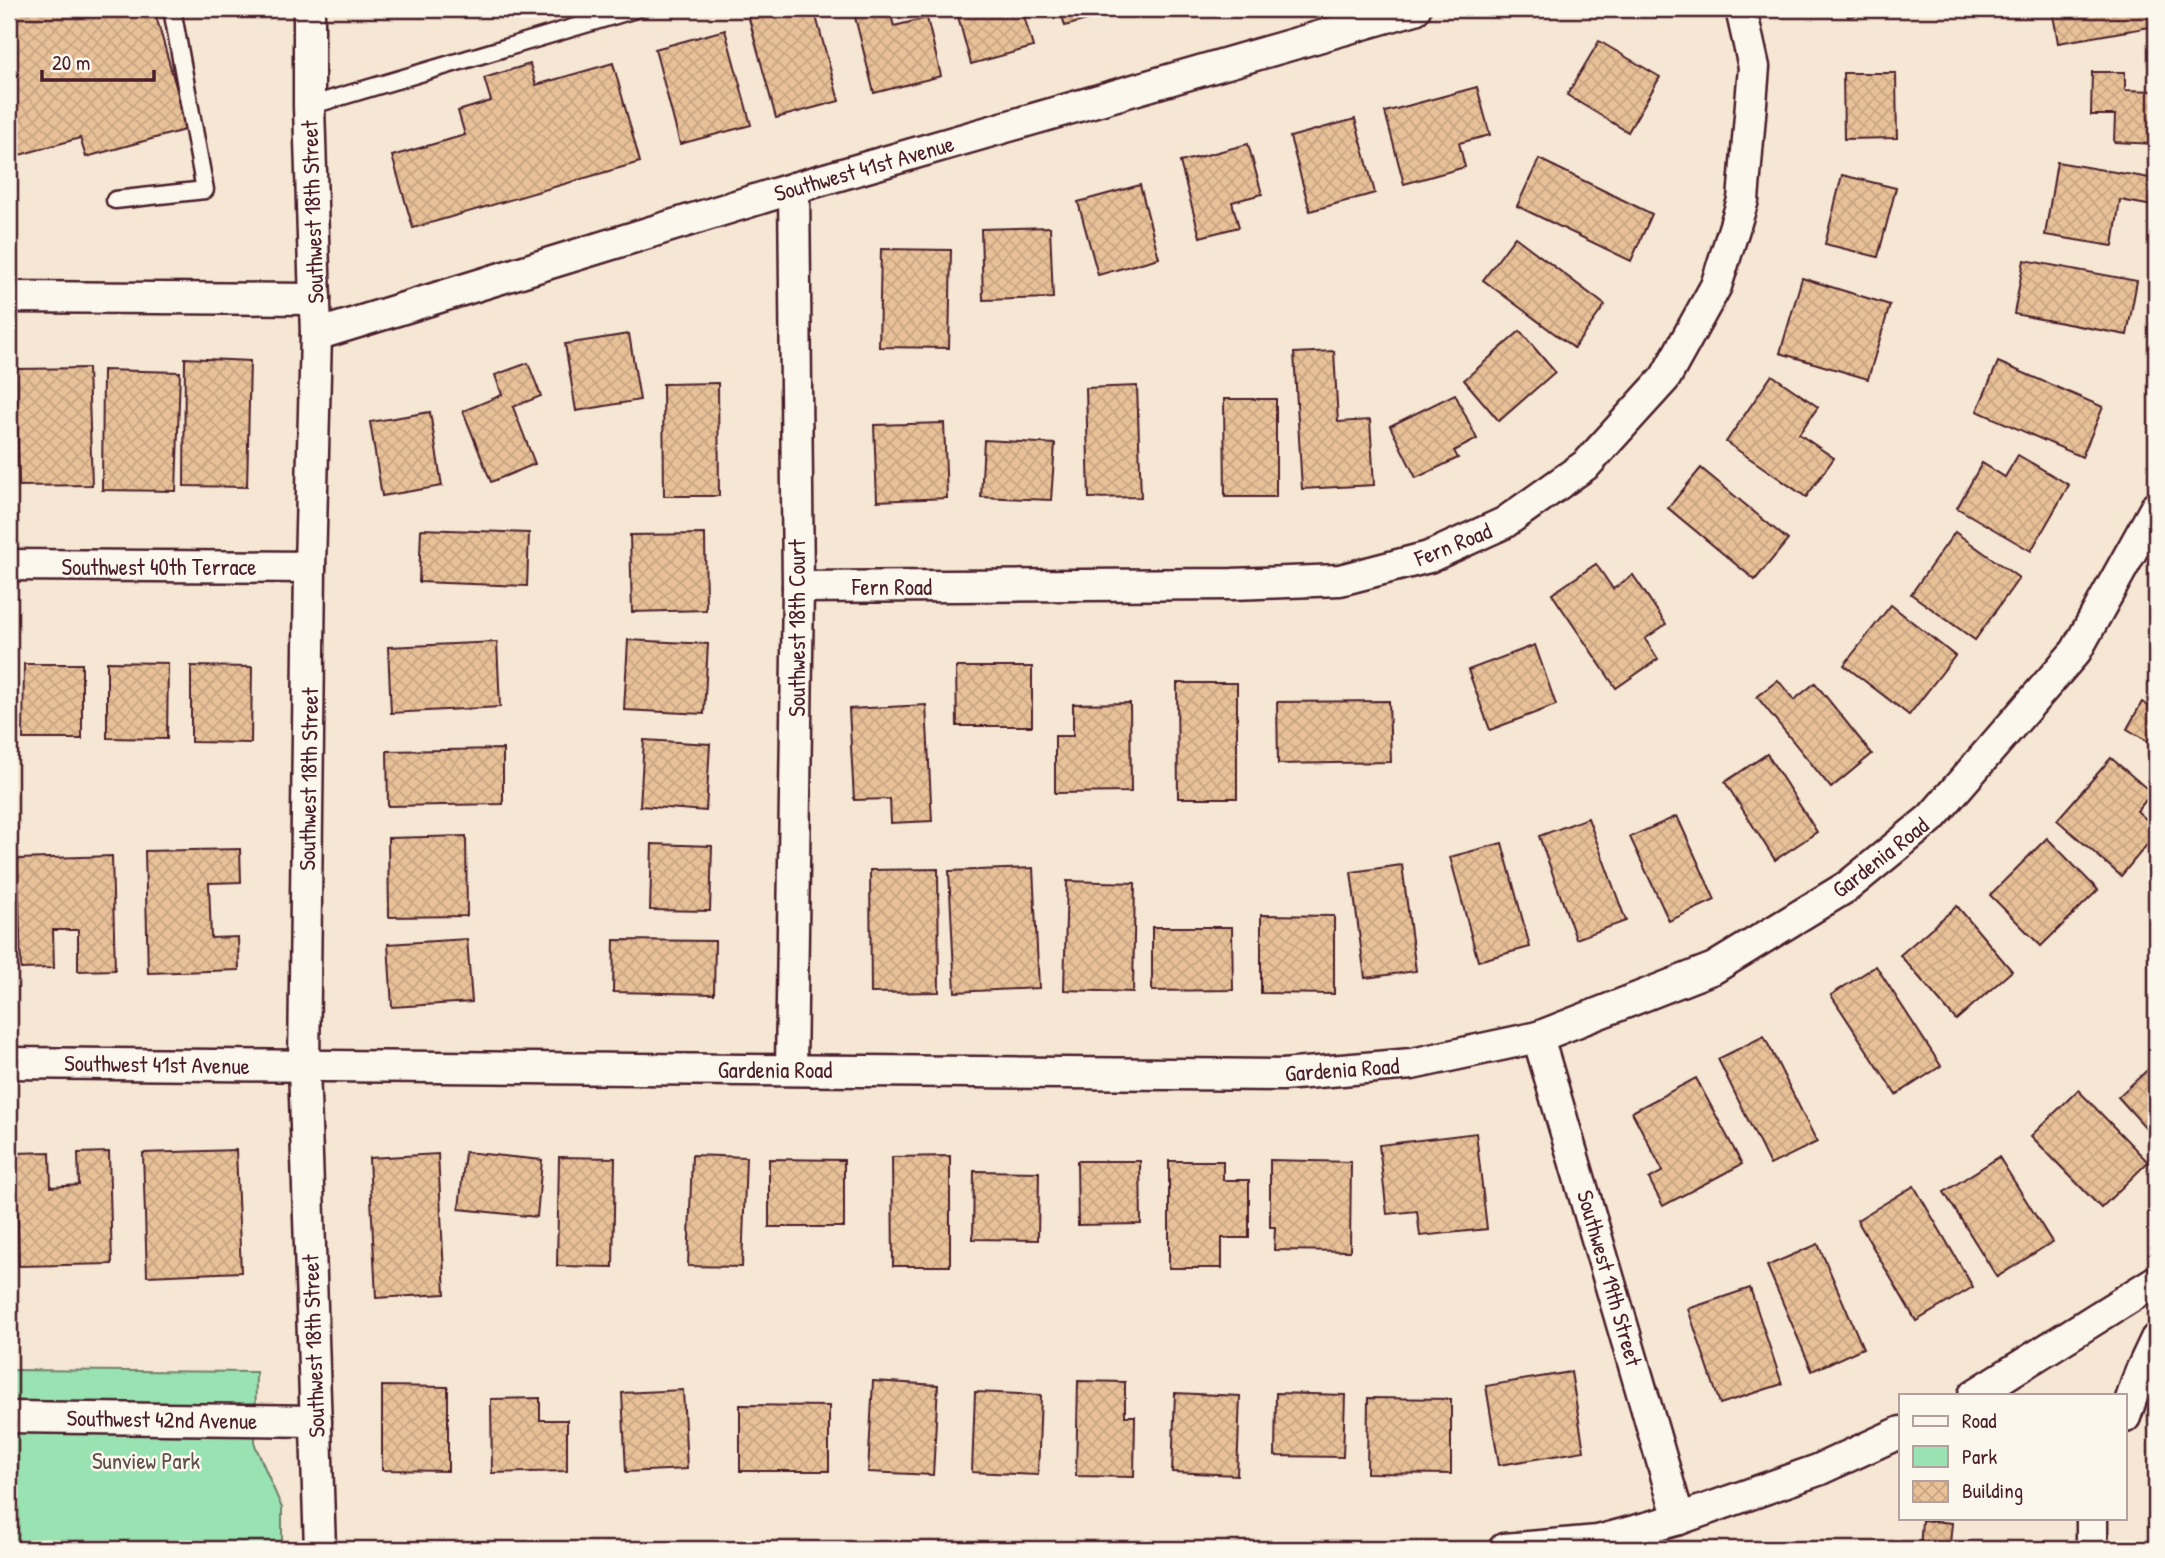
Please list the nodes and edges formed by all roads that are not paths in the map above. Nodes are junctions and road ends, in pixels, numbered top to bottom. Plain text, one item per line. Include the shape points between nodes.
1 (172, 9) edge
2 (309, 9) edge
3 (636, 9) edge
4 (1415, 9) edge
5 (1741, 9) edge
6 (309, 106) junction
7 (794, 188) junction
8 (115, 200) dead end
9 (9, 297) edge
10 (315, 299) junction
11 (316, 335) junction
12 (2156, 508) edge
13 (9, 565) edge
14 (310, 566) junction
15 (798, 587) junction
16 (1538, 1037) junction
17 (9, 1063) edge
18 (304, 1066) junction
19 (791, 1069) junction
20 (2156, 1282) edge
21 (2156, 1339) edge
22 (1976, 1394) edge
23 (2126, 1414) edge
24 (9, 1417) edge
25 (316, 1421) junction
26 (1899, 1433) edge
27 (1679, 1519) junction
28 (2092, 1520) edge
29 (1598, 1545) edge
30 (320, 1549) edge
31 (1504, 1549) edge
32 (2092, 1549) edge

1 - 8 lane via 205,190
2 - 6 street, Southwest 18th Street
3 - 6 lane
4 - 7 street, Southwest 41st Avenue
5 - 15 street, Fern Road via 1754,67 1743,200 1716,285 1665,378 1587,464 1504,523 1429,557 1340,580
6 - 10 street, Southwest 18th Street
7 - 11 street, Southwest 41st Avenue
7 - 15 street, Southwest 18th Court
9 - 10 street
10 - 11 street, Southwest 18th Street
11 - 14 street, Southwest 18th Street
12 - 16 street, Gardenia Road via 2076,651 1931,817 1848,886 1714,968
13 - 14 street, Southwest 40th Terrace
14 - 18 street, Southwest 18th Street
15 - 19 street, Southwest 18th Court
16 - 19 street, Gardenia Road via 1412,1064 1282,1075
16 - 27 street, Southwest 19th Street
17 - 18 street, Southwest 41st Avenue
18 - 19 street, Gardenia Road
18 - 25 street, Southwest 18th Street
20 - 22 street
21 - 23 street
24 - 25 street, Southwest 42nd Avenue
25 - 30 street, Southwest 18th Street
26 - 27 street via 1818,1470
27 - 29 street
28 - 32 street
29 - 31 street

